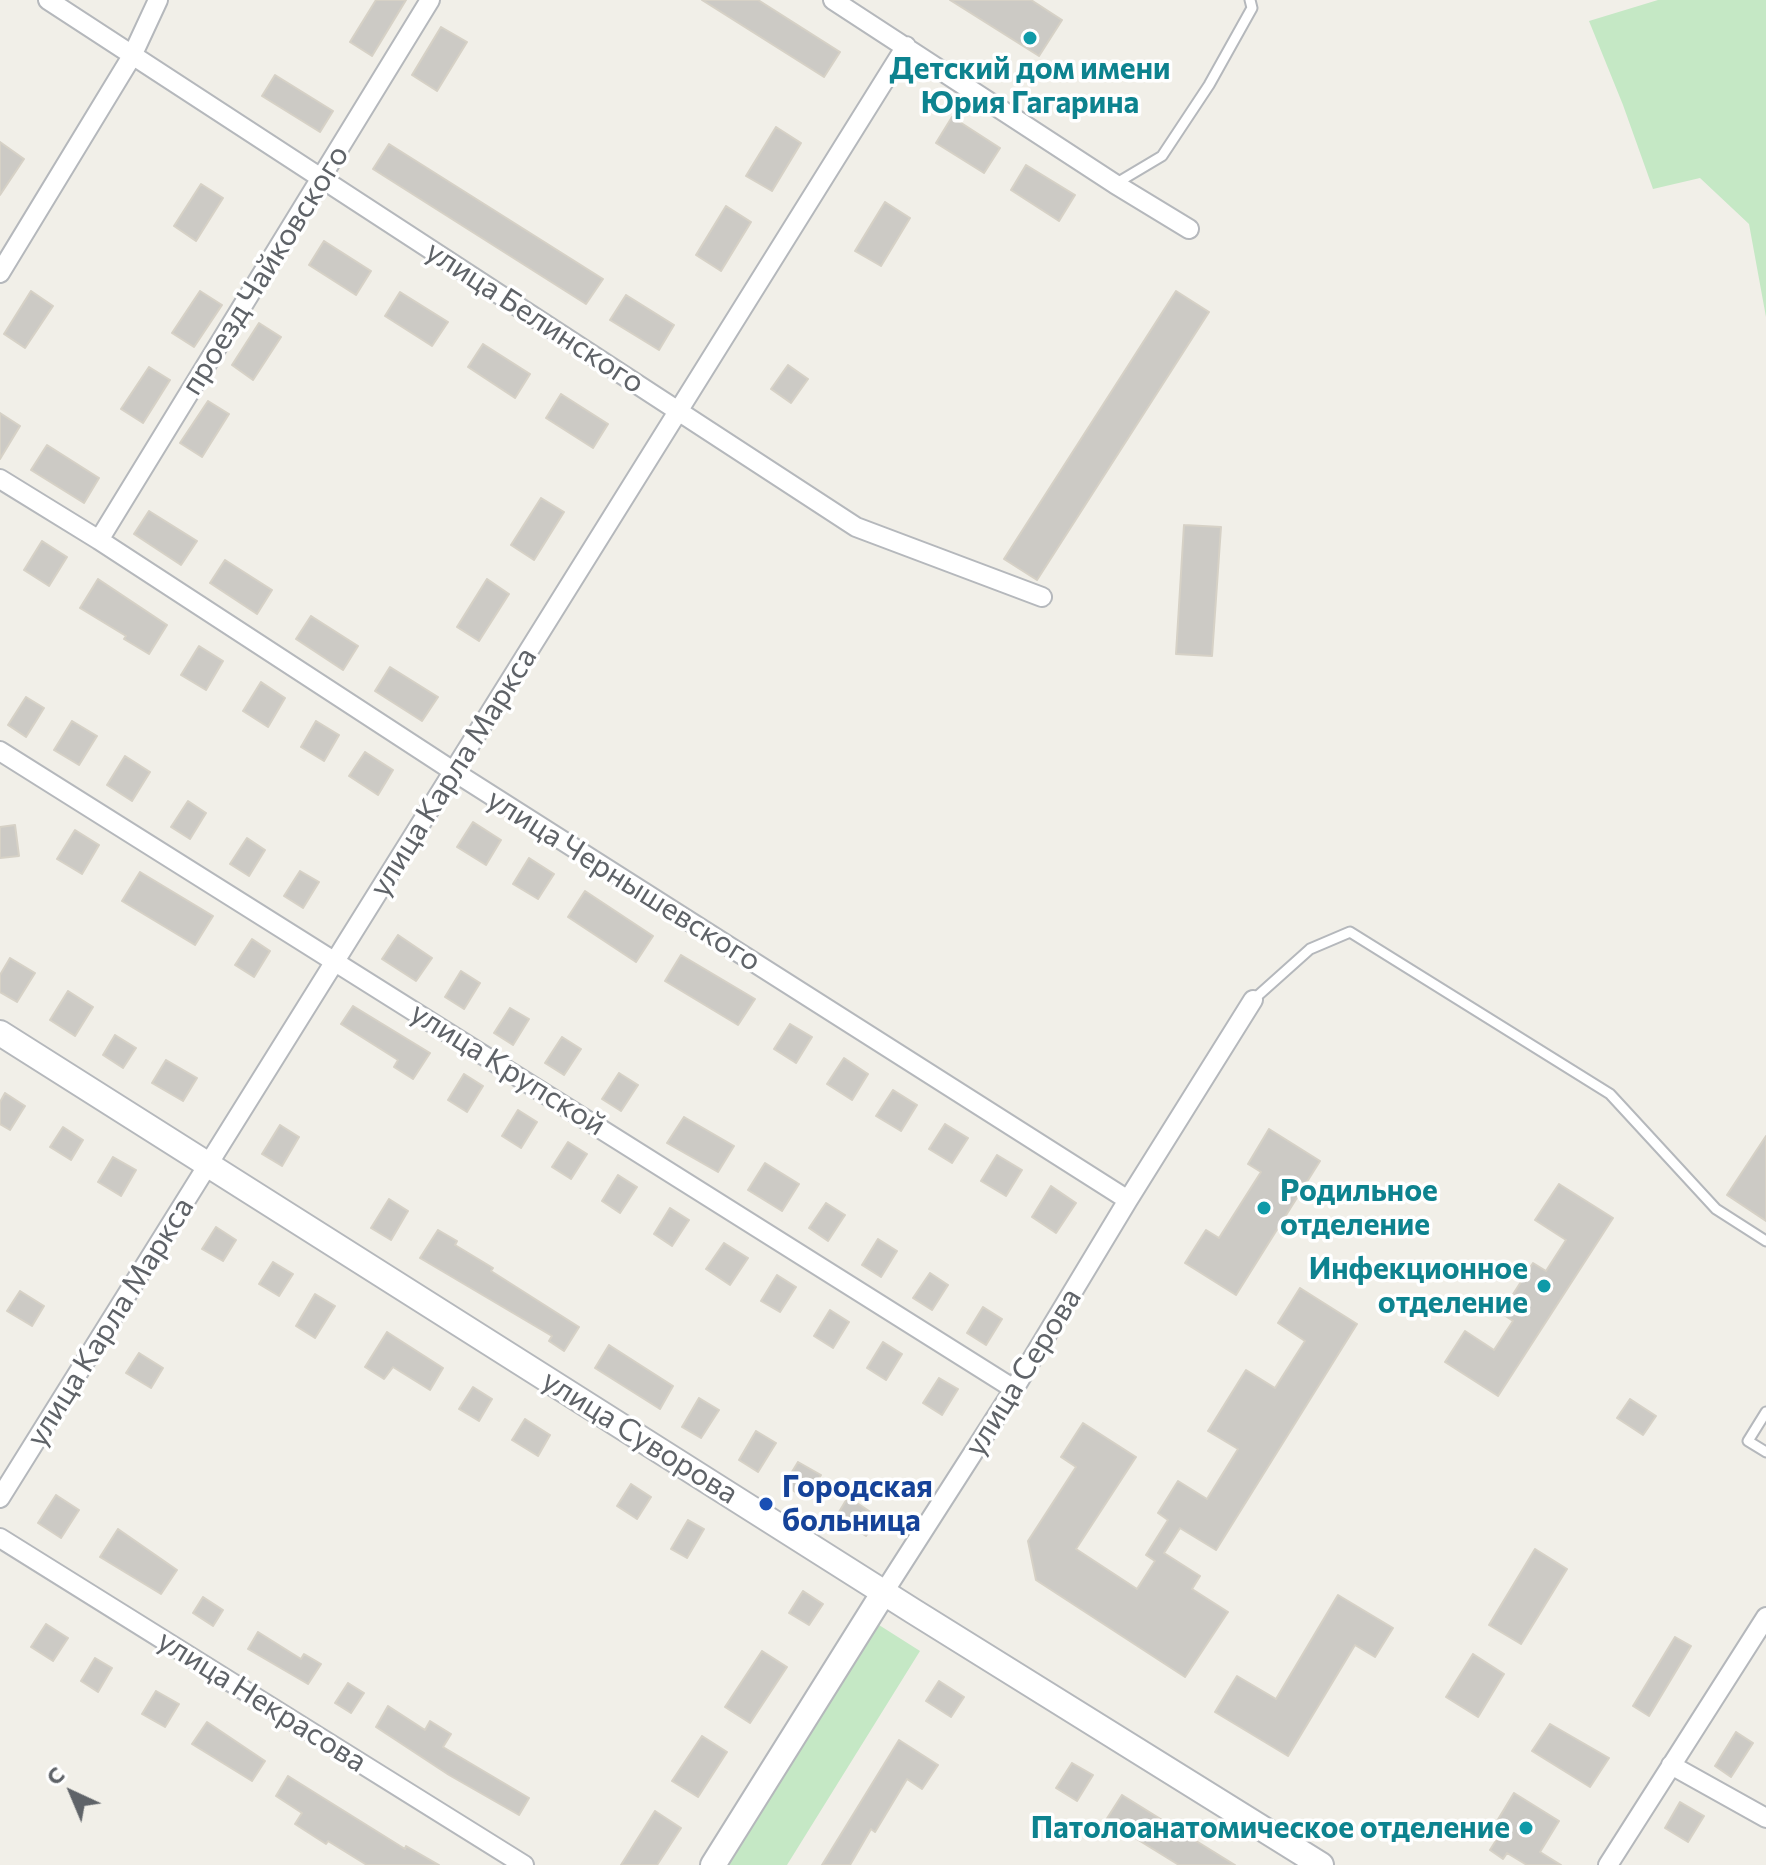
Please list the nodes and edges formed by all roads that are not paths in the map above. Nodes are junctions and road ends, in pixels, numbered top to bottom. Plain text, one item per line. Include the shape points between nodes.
1 (48, 0) edge
2 (158, 0) edge
3 (430, 0) edge
4 (833, 0) edge
5 (1250, 0) edge
6 (906, 46) junction
7 (132, 56) junction
8 (321, 179) junction
9 (1115, 184) junction
10 (1189, 229) dead end
11 (0, 273) edge
12 (679, 410) junction
13 (0, 479) edge
14 (99, 540) junction
15 (1042, 597) dead end
16 (0, 751) edge
17 (453, 771) junction
18 (336, 960) junction
19 (1253, 1000) joint
20 (0, 1033) edge
21 (209, 1164) junction
22 (1128, 1200) junction
23 (1766, 1241) edge
24 (1014, 1389) junction
25 (1766, 1412) edge
26 (1766, 1452) edge
27 (0, 1498) edge
28 (0, 1538) edge
29 (884, 1592) junction
30 (1766, 1617) edge
31 (1671, 1765) junction
32 (1766, 1818) edge
33 (524, 1865) edge
34 (713, 1865) edge
35 (1321, 1865) edge
36 (1608, 1865) edge

1 - 7 street, улица Белинского
2 - 7 street
3 - 8 street, проезд Чайковского
4 - 6 street
5 - 9 lane via 1252,8 1209,85 1162,156
6 - 9 street
6 - 12 street, улица Карла Маркса
7 - 8 street, улица Белинского
7 - 11 street
8 - 12 street, улица Белинского
8 - 14 street, проезд Чайковского
9 - 10 street
12 - 15 street, улица Белинского via 856,527
12 - 17 street, улица Карла Маркса
13 - 14 street, улица Чернышевского
14 - 17 street, улица Чернышевского
16 - 18 street, улица Крупской
17 - 18 street, улица Карла Маркса
17 - 22 street, улица Чернышевского
18 - 21 street, улица Карла Маркса
18 - 24 street, улица Крупской
19 - 22 street, улица Серова
19 - 23 lane via 1310,949 1350,932 1610,1094 1716,1209
20 - 21 street, улица Суворова
21 - 27 street, улица Карла Маркса
21 - 29 street, улица Суворова
22 - 24 street, улица Серова
24 - 29 street, улица Серова
25 - 26 lane via 1748,1441
28 - 33 street, улица Некрасова
29 - 34 street, улица Серова
29 - 35 street, улица Суворова
30 - 31 street
31 - 32 street
31 - 36 street

